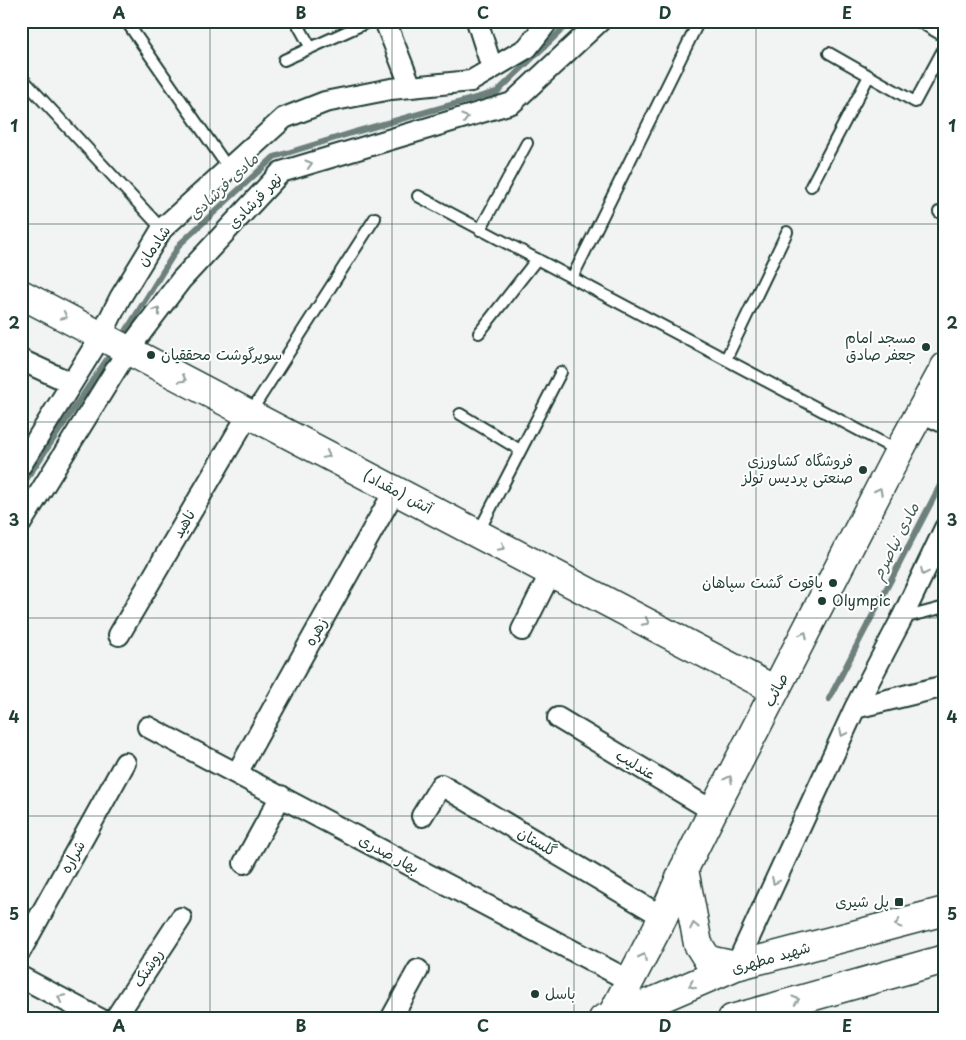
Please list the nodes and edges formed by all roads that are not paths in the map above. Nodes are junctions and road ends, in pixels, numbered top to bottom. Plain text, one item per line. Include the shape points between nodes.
1 (126, 21) edge
2 (296, 21) edge
3 (370, 21) edge
4 (385, 21) edge
5 (478, 21) edge
6 (548, 21) edge
7 (600, 21) edge
8 (918, 21) edge
9 (696, 27) dead end
10 (945, 37) edge
11 (945, 46) edge
12 (311, 48) junction
13 (829, 53) dead end
14 (284, 60) dead end
15 (492, 68) junction
16 (869, 76) junction
17 (21, 77) edge
18 (411, 87) junction
19 (527, 143) dead end
20 (228, 169) junction
21 (811, 186) dead end
22 (418, 196) dead end
23 (375, 218) dead end
24 (162, 229) junction
25 (480, 230) junction
26 (788, 232) dead end
27 (537, 259) junction
28 (572, 278) junction
29 (21, 294) edge
30 (479, 333) dead end
31 (110, 346) junction
32 (726, 359) junction
33 (21, 360) edge
34 (945, 367) edge
35 (561, 372) dead end
36 (71, 383) junction
37 (249, 414) junction
38 (460, 414) dead end
39 (933, 418) edge
40 (520, 450) junction
41 (899, 451) junction
42 (21, 465) edge
43 (395, 490) junction
44 (21, 523) edge
45 (945, 528) edge
46 (477, 534) junction
47 (551, 572) junction
48 (945, 607) edge
49 (902, 618) junction
50 (522, 630) dead end
51 (119, 635) dead end
52 (945, 686) edge
53 (775, 690) junction
54 (855, 708) junction
55 (558, 718) dead end
56 (148, 727) dead end
57 (125, 763) dead end
58 (237, 773) junction
59 (280, 796) junction
60 (713, 811) junction
61 (422, 816) dead end
62 (244, 862) dead end
63 (684, 869) junction
64 (945, 912) edge
65 (663, 917) junction
66 (181, 918) dead end
67 (21, 950) edge
68 (945, 959) edge
69 (736, 966) junction
70 (418, 970) dead end
71 (21, 977) edge
72 (630, 981) junction
73 (609, 1018) edge
74 (100, 1019) edge
75 (115, 1019) edge
76 (391, 1019) edge
77 (732, 1019) edge

1 - 20 lane
2 - 12 lane
3 - 12 lane
4 - 18 street
5 - 15 street
6 - 15 street, شادمان via 527,48
31 -> 7 street, نهر فرشادی via 181,280 281,172 512,103
8 - 10 lane
9 - 28 lane
11 - 16 lane via 915,102
12 - 14 lane
13 - 16 lane
15 - 18 street, شادمان via 471,81
16 - 21 lane
17 - 24 lane
18 - 20 street, شادمان via 325,102 284,118
19 - 25 lane
20 - 24 street, شادمان
22 - 25 lane
23 - 37 lane
24 - 31 street, شادمان via 120,298
25 - 27 lane
26 - 32 lane
27 - 28 lane
27 - 30 lane
28 - 32 lane
29 -> 31 main road, آتش (مقداد)
31 - 36 street, نهر فرشادی
31 -> 37 main road, آتش (مقداد)
31 - 44 street, نهر فرشادی
32 - 41 lane
33 - 36 street
34 - 39 main road, صائب
35 - 40 lane
36 - 42 street, نهر فرشادی
37 -> 43 main road, آتش (مقداد)
37 - 51 street, ناهید
38 - 40 lane
39 - 41 main road, صائب
40 - 46 lane
53 -> 41 main road, صائب
43 - 46 main road, آتش (مقداد)
43 - 58 street, زهره
45 -> 49 street
46 -> 47 main road, آتش (مقداد)
47 - 50 street
47 -> 53 main road, آتش (مقداد)
48 - 49 lane
49 - 54 street
52 - 54 street
60 -> 53 main road, صائب
54 -> 69 street
55 - 60 street, عندلیب
56 - 58 street, بهار صدری
57 - 67 street, شراره
58 - 59 street, بهار صدری
59 - 62 street
59 - 72 street, بهار صدری
60 - 63 main road, صائب
61 - 65 street, گلستان via 441,785
63 - 65 main road, صائب
69 -> 63 main road via 708,960 698,944
64 -> 69 main road, شهید مطهری
72 -> 65 main road, صائب
66 - 75 street, روشنک
77 -> 68 main road
69 -> 73 main road, شهید مطهری
70 - 76 street
74 -> 71 street
72 - 73 main road, صائب

